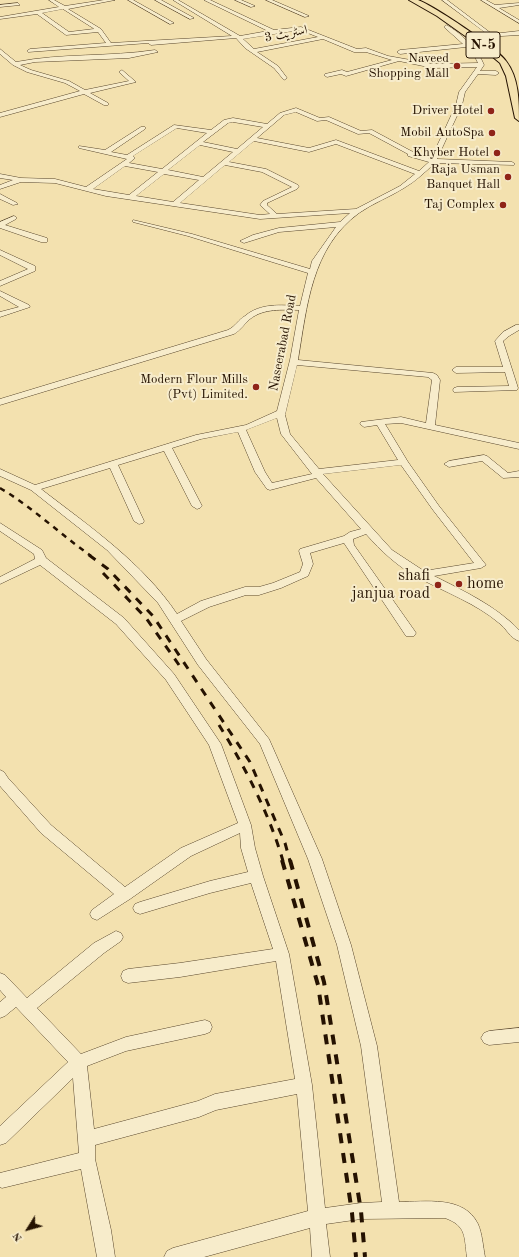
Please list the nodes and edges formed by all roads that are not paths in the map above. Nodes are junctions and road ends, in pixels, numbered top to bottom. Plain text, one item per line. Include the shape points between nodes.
1 (51, 0) edge
2 (113, 0) edge
3 (130, 0) edge
4 (157, 0) edge
5 (175, 0) edge
6 (206, 0) edge
7 (237, 0) edge
8 (268, 0) edge
9 (412, 0) edge
10 (417, 0) edge
11 (425, 0) edge
12 (444, 0) edge
13 (483, 0) edge
14 (432, 2) edge
15 (18, 4) dead end
16 (519, 4) edge
17 (0, 6) edge
18 (253, 6) dead end
19 (494, 7) junction
20 (64, 8) junction
21 (38, 12) junction
22 (519, 14) edge
23 (439, 15) junction
24 (507, 15) junction
25 (307, 16) dead end
26 (0, 18) edge
27 (192, 18) dead end
28 (519, 22) edge
29 (172, 23) dead end
30 (446, 26) dead end
31 (99, 30) junction
32 (273, 32) junction
33 (519, 32) edge
34 (492, 36) junction
35 (238, 37) junction
36 (481, 37) junction
37 (323, 38) junction
38 (109, 43) junction
39 (467, 45) junction
40 (0, 51) edge
41 (30, 51) dead end
42 (253, 51) junction
43 (155, 52) dead end
44 (400, 52) dead end
45 (509, 57) dead end
46 (399, 60) junction
47 (15, 64) junction
48 (479, 68) junction
49 (122, 72) dead end
50 (496, 73) dead end
51 (328, 75) dead end
52 (284, 78) dead end
53 (84, 92) junction
54 (106, 104) dead end
55 (0, 115) edge
56 (519, 118) edge
57 (268, 126) junction
58 (143, 128) dead end
59 (213, 132) junction
60 (253, 139) junction
61 (198, 144) junction
62 (81, 147) dead end
63 (238, 151) junction
64 (106, 152) junction
65 (130, 156) junction
66 (433, 161) junction
67 (223, 163) junction
68 (124, 164) junction
69 (512, 164) dead end
70 (163, 172) junction
71 (420, 174) junction
72 (0, 176) edge
73 (204, 179) junction
74 (21, 180) junction
75 (0, 187) edge
76 (88, 189) junction
77 (0, 196) edge
78 (130, 198) junction
79 (16, 204) dead end
80 (175, 204) junction
81 (357, 211) junction
82 (277, 217) junction
83 (14, 218) dead end
84 (135, 221) dead end
85 (342, 224) junction
86 (0, 225) edge
87 (44, 240) dead end
88 (244, 241) dead end
89 (0, 252) edge
90 (312, 272) junction
91 (0, 284) edge
92 (0, 293) edge
93 (303, 308) junction
94 (0, 314) edge
95 (519, 327) edge
96 (294, 362) junction
97 (508, 369) junction
98 (456, 370) dead end
99 (458, 390) dead end
100 (0, 402) edge
101 (281, 413) junction
102 (379, 422) junction
103 (364, 424) dead end
104 (430, 426) junction
105 (241, 428) junction
106 (519, 446) edge
107 (166, 447) junction
108 (404, 462) junction
109 (113, 464) junction
110 (449, 464) dead end
111 (0, 472) edge
112 (317, 474) junction
113 (519, 474) edge
114 (34, 488) junction
115 (197, 506) dead end
116 (139, 521) dead end
117 (0, 526) edge
118 (367, 530) junction
119 (348, 538) junction
120 (41, 560) junction
121 (422, 575) junction
122 (0, 580) edge
123 (174, 620) junction
124 (410, 633) dead end
125 (519, 637) edge
126 (0, 775) edge
127 (245, 825) junction
128 (256, 876) junction
129 (125, 895) junction
130 (140, 908) dead end
131 (97, 914) dead end
132 (116, 937) dead end
133 (282, 954) junction
134 (128, 976) dead end
135 (0, 980) edge
136 (21, 1003) junction
137 (0, 1011) edge
138 (205, 1027) dead end
139 (519, 1035) edge
140 (489, 1038) dead end
141 (79, 1062) junction
142 (304, 1085) junction
143 (0, 1137) edge
144 (87, 1139) junction
145 (86, 1159) junction
146 (2, 1180) dead end
147 (392, 1210) junction
148 (318, 1217) junction
149 (106, 1257) edge
150 (173, 1257) edge
151 (321, 1257) edge
152 (476, 1257) edge

1 - 20 street
2 - 20 street
3 - 29 street
4 - 27 street
5 - 35 street
6 - 32 street
7 - 18 street
8 - 25 street
9 - 23 highway, N-5
10 - 23 highway
11 - 14 highway
12 - 34 street
13 - 19 street
14 - 36 highway, N-5
15 - 17 street
16 - 19 street
19 - 24 street
20 - 21 street
20 - 31 street
21 - 26 street
21 - 31 street via 68,34
22 - 24 street
23 - 56 highway, N-5 via 485,46 503,62 510,76
24 - 28 street
30 - 39 street
31 - 38 street
32 - 35 street
32 - 37 street via 300,28
33 - 34 street
34 - 36 street
35 - 38 street via 150,44 149,41
35 - 42 street
36 - 45 highway, N-5
37 - 42 street, اسٹریٹ 3
37 - 46 street via 356,51 366,50
38 - 41 street
39 - 44 street
39 - 48 street via 480,61
40 - 47 street
42 - 52 street via 276,67
43 - 47 street via 129,56 128,54 35,60
46 - 48 street via 433,66
46 - 51 street via 346,74 342,72
47 - 53 street via 29,71 67,82
48 - 50 street
48 - 66 street, Naseerabad Road via 462,92 459,105
49 - 53 street via 133,82
53 - 54 street
53 - 55 street
57 - 59 street via 230,120
57 - 60 street
57 - 66 street via 282,114 296,110 319,120 327,118 360,133 370,131 411,153 410,155
58 - 64 street
59 - 61 street
59 - 65 street via 176,126
60 - 63 street
60 - 71 street via 309,150 336,142
61 - 63 street
61 - 70 street
62 - 64 street
63 - 67 street
64 - 65 street
65 - 68 street via 132,158
66 - 69 street
66 - 71 street, Naseerabad Road
67 - 73 street
67 - 82 street via 264,170 296,186 263,205
68 - 70 street
68 - 76 street
70 - 73 street
70 - 78 street
71 - 81 street, Naseerabad Road via 402,187
72 - 74 street
73 - 80 street
74 - 75 street
74 - 76 street via 55,181
76 - 78 street
77 - 79 street
78 - 80 street
80 - 82 street via 254,217
81 - 82 street
81 - 85 street, Naseerabad Road
83 - 86 street
84 - 90 street
85 - 88 street via 272,232
85 - 90 street, Naseerabad Road via 316,261
86 - 87 street
89 - 91 street via 32,268 31,271
90 - 93 street, Naseerabad Road
92 - 94 street via 26,307
93 - 96 street, Naseerabad Road
93 - 100 street via 267,307 247,317 240,328 231,332
95 - 97 street via 499,341
96 - 101 street, Naseerabad Road
96 - 104 street via 430,375 436,380
97 - 98 street
97 - 99 street via 514,388
101 - 105 street
101 - 112 street, Naseerabad Road via 286,434
102 - 103 street
102 - 104 street via 401,420
102 - 108 street
104 - 106 street
105 - 107 street via 199,436
105 - 112 street via 260,472 270,487
107 - 109 street
107 - 115 street
108 - 112 street
108 - 121 street via 481,565
109 - 114 street
109 - 116 street
110 - 113 street via 484,458 506,476
111 - 114 street
112 - 118 street, Naseerabad Road
114 - 123 street via 111,548 162,600
117 - 120 street via 38,552
118 - 119 street
118 - 121 street, Naseerabad Road via 388,552
119 - 123 street via 304,551 308,564 304,574 277,586 259,591 245,591 205,604
119 - 124 street via 349,545
120 - 122 street
120 - 127 street via 120,621 170,677 215,744
121 - 125 street, Naseerabad Road via 458,592 503,620
123 - 147 street via 202,662 265,742 316,859 344,945 369,1046
126 - 129 street via 46,829
127 - 128 street
127 - 129 street via 186,852
128 - 130 street
128 - 133 street
129 - 131 street
132 - 136 street
133 - 134 street
133 - 142 street
135 - 136 street
136 - 137 street
136 - 141 street
138 - 141 street via 126,1044
139 - 140 street
141 - 143 street
141 - 144 street
142 - 144 street via 215,1102 199,1109
142 - 148 street
144 - 145 street
145 - 146 street
145 - 149 street
147 - 148 street
147 - 152 street via 445,1210 462,1216 471,1228
148 - 150 street
148 - 151 street

